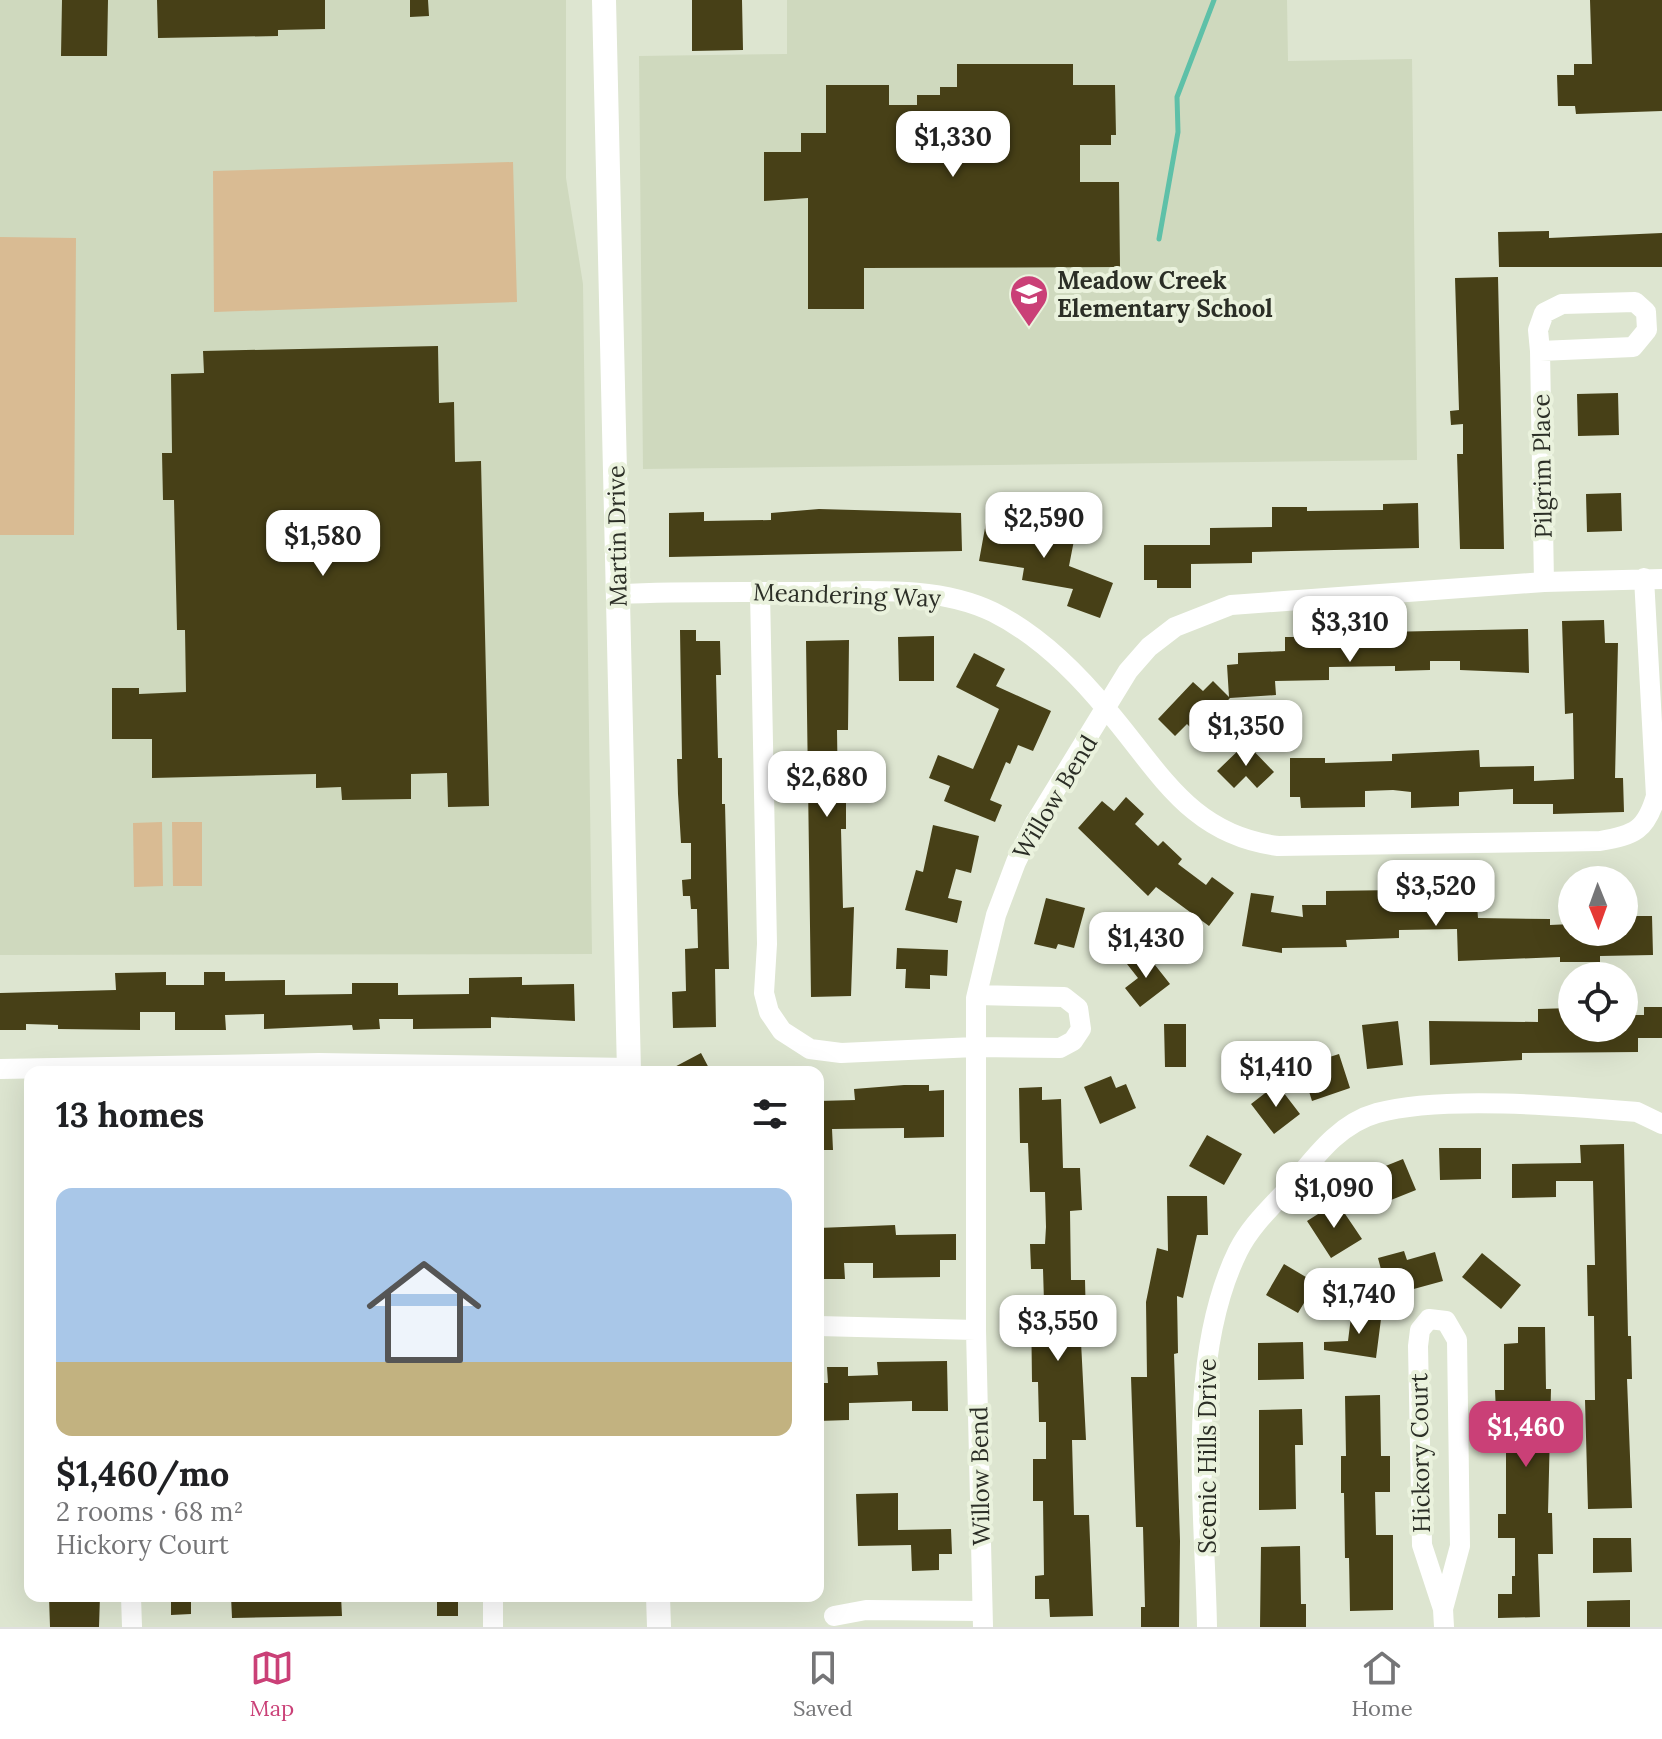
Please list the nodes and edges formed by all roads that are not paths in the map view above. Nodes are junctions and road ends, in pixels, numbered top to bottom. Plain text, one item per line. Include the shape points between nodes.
1 (604, 0) edge
2 (1540, 351) junction
3 (1653, 578) edge
4 (1544, 582) junction
5 (760, 592) junction
6 (619, 594) junction
7 (1108, 710) junction
8 (977, 995) junction
9 (975, 1047) junction
10 (233, 1066) edge
11 (452, 1066) edge
12 (629, 1066) edge
13 (0, 1069) edge
14 (24, 1069) edge
15 (1662, 1124) edge
16 (824, 1326) edge
17 (976, 1330) junction
18 (131, 1602) edge
19 (493, 1602) edge
20 (658, 1602) edge
21 (834, 1616) dead end
22 (1443, 1618) edge
23 (982, 1619) edge
24 (132, 1627) edge
25 (493, 1627) edge
26 (659, 1627) edge
27 (1207, 1627) edge

1 - 6 street, Martin Drive
2 - 2 street, Pilgrim Place via 1538,330 1544,313 1562,304 1635,302 1646,312 1647,330 1633,347
2 - 4 street, Pilgrim Place
3 - 4 street, Willow Bend
3 - 7 street, Meandering Way via 1656,796 1648,821 1600,841 1260,843 1223,831 1175,796
4 - 7 street, Willow Bend via 1256,602 1209,611 1149,647 1128,671
5 - 6 street, Meandering Way
5 - 7 street, Meandering Way via 925,593 977,605 1043,646
5 - 9 street via 764,993 769,1012 790,1039 821,1052
6 - 12 street, Martin Drive
7 - 8 street, Willow Bend via 1016,862 996,915
8 - 9 street, Willow Bend
8 - 9 street via 1064,997 1078,1008 1082,1021 1078,1036 1060,1048
9 - 17 street, Willow Bend
10 - 11 street
13 - 14 street
15 - 27 street, Scenic Hills Drive via 1637,1112 1466,1105 1375,1113 1329,1139 1258,1219 1238,1250 1217,1304 1207,1353 1204,1411
16 - 17 street
17 - 23 street, Willow Bend
18 - 24 street
19 - 25 street
20 - 26 street
21 - 23 street via 866,1610
22 - 22 street, Hickory Court via 1460,1546 1457,1340 1446,1321 1429,1319 1420,1330 1418,1346 1422,1545

